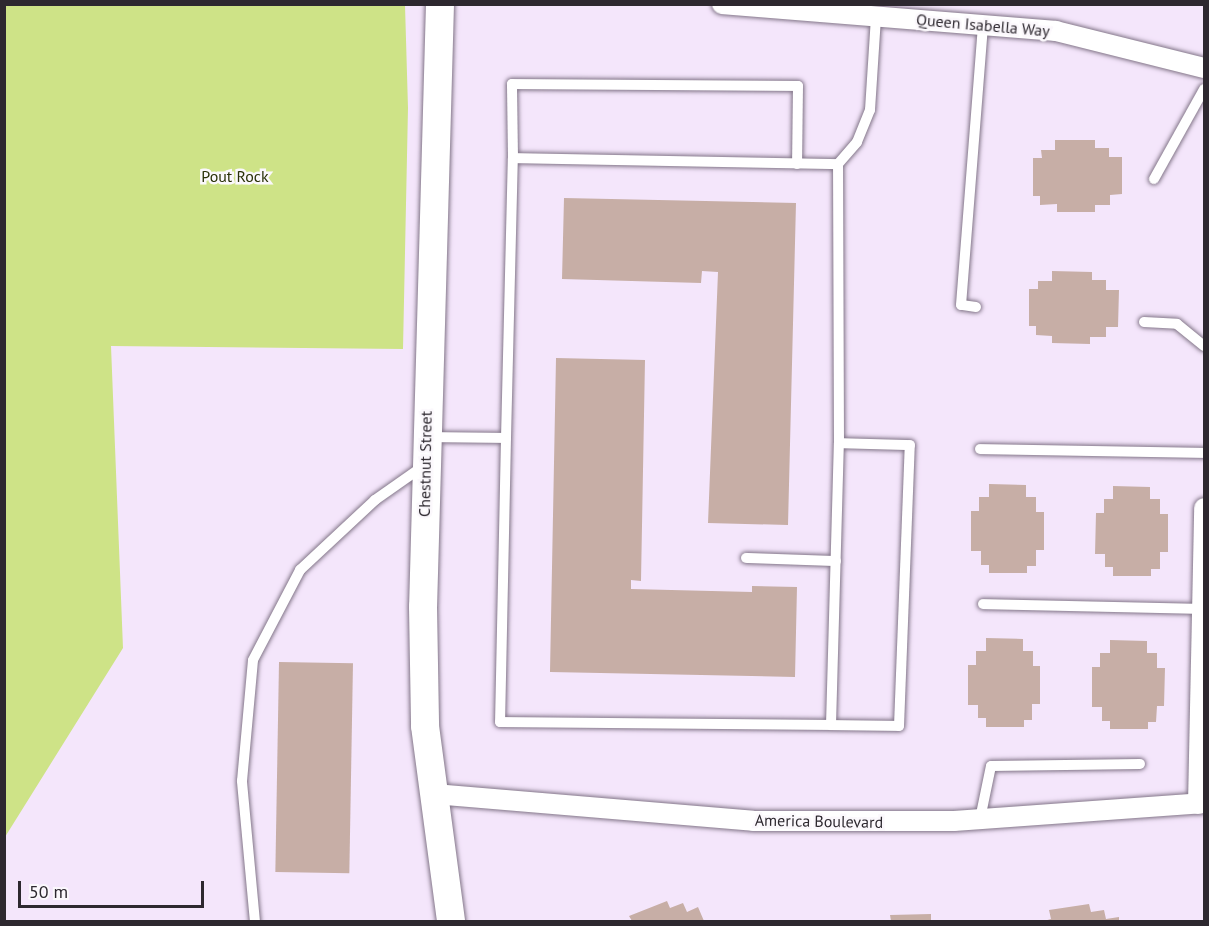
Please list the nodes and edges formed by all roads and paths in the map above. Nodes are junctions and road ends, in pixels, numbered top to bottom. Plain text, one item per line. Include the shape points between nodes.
1 (440, 4) edge
2 (722, 4) edge
3 (876, 16) junction
4 (983, 25) junction
5 (1204, 69) edge
6 (1204, 89) edge
7 (513, 158) junction
8 (797, 164) junction
9 (838, 164) junction
10 (1154, 179) dead end
11 (976, 307) dead end
12 (1144, 322) dead end
13 (1204, 346) edge
14 (425, 437) junction
15 (506, 438) junction
16 (839, 443) junction
17 (980, 449) dead end
18 (1204, 453) edge
19 (425, 465) junction
20 (1204, 508) edge
21 (746, 558) dead end
22 (836, 561) junction
23 (1203, 586) edge
24 (983, 604) dead end
25 (1200, 609) junction
26 (831, 725) junction
27 (1201, 747) edge
28 (1140, 765) dead end
29 (434, 794) junction
30 (1201, 804) edge
31 (980, 819) junction
32 (255, 921) edge
33 (451, 921) edge

1 - 14 main road, Chestnut Street
2 - 3 street, Queen Isabella Way
3 - 4 street, Queen Isabella Way
3 - 9 lane via 870,110 857,142
4 - 5 street, Queen Isabella Way via 1056,31
4 - 11 lane via 961,305
6 - 10 lane via 1178,145
7 - 8 lane
7 - 8 lane via 512,84 798,86
7 - 15 lane
8 - 9 lane
9 - 16 lane
12 - 13 lane via 1177,324
14 - 15 lane
14 - 19 main road, Chestnut Street
15 - 26 lane via 500,722
16 - 22 lane
16 - 26 lane via 910,445 899,726
17 - 18 lane
19 - 29 main road, Chestnut Street via 425,726
19 - 32 lane via 375,500 300,570 253,660 242,781
20 - 23 street
21 - 22 lane
22 - 26 lane
23 - 25 street
24 - 25 lane
25 - 27 street
27 - 30 street
28 - 31 lane via 991,766
29 - 31 street, America Boulevard via 753,821
29 - 33 main road, Chestnut Street
30 - 31 street, America Boulevard

